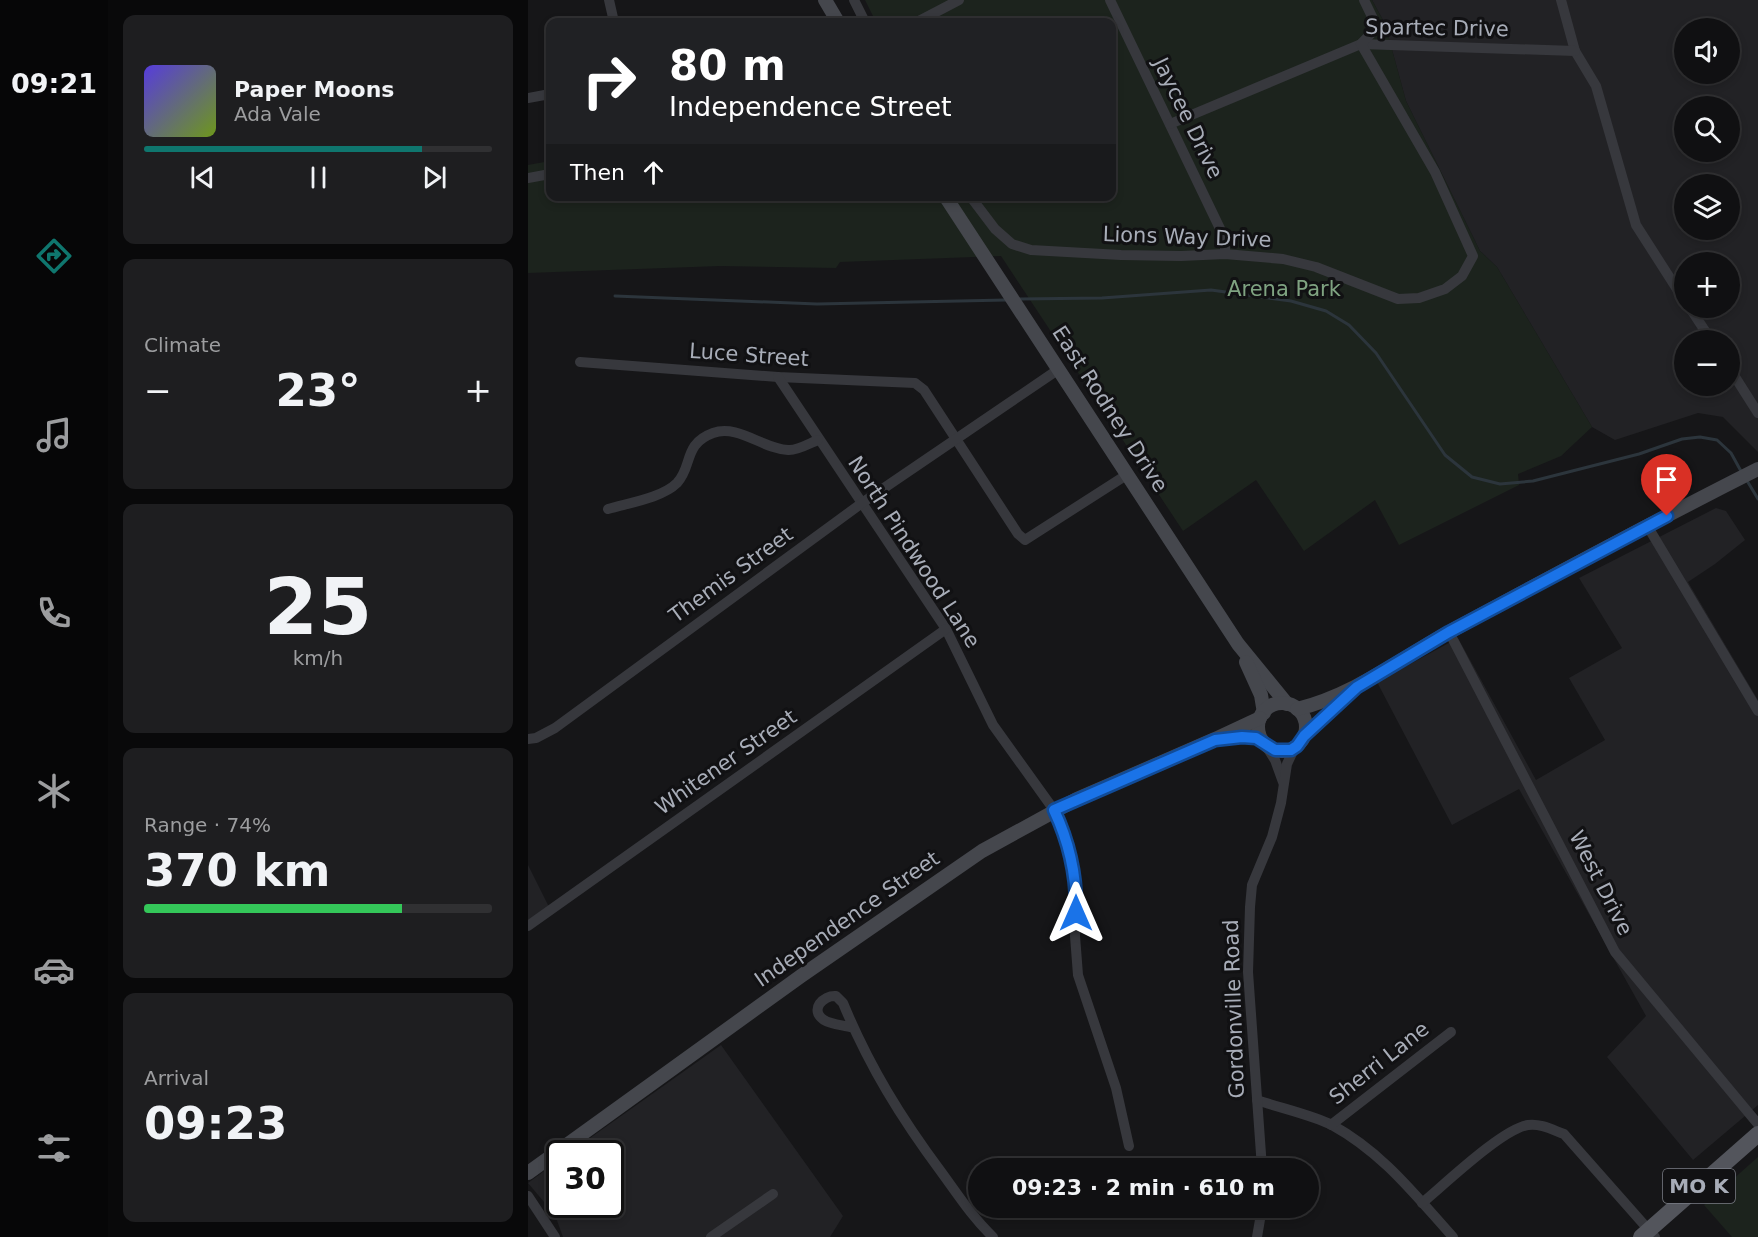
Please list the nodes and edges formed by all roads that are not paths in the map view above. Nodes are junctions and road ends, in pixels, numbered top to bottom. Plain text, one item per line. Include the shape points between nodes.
1 (609, 0) edge
2 (825, 0) edge
3 (854, 0) edge
4 (958, 0) edge
5 (1110, 0) edge
6 (1364, 0) edge
7 (1561, 0) edge
8 (613, 18) edge
9 (836, 18) edge
10 (863, 18) edge
11 (924, 18) edge
12 (1361, 44) junction
13 (1575, 51) junction
14 (546, 95) edge
15 (528, 98) edge
16 (1170, 124) junction
17 (546, 175) edge
18 (528, 178) edge
19 (948, 201) edge
20 (974, 201) edge
21 (1224, 254) junction
22 (1674, 284) edge
23 (580, 362) dead end
24 (1059, 369) junction
25 (778, 377) junction
26 (1740, 385) edge
27 (1758, 413) edge
28 (957, 438) junction
29 (818, 440) junction
30 (1758, 469) edge
31 (1128, 474) junction
32 (862, 503) junction
33 (608, 509) dead end
34 (1648, 527) junction
35 (946, 629) junction
36 (1449, 632) junction
37 (1239, 646) junction
38 (1357, 687) junction
39 (1292, 706) junction
40 (1758, 711) edge
41 (1262, 715) junction
42 (1304, 736) junction
43 (528, 739) edge
44 (1215, 740) junction
45 (1263, 742) junction
46 (1295, 747) junction
47 (1283, 782) junction
48 (1054, 810) junction
49 (528, 926) edge
50 (853, 1028) dead end
51 (1451, 1032) dead end
52 (1257, 1100) junction
53 (1758, 1124) edge
54 (1330, 1125) junction
55 (1758, 1134) edge
56 (1129, 1146) dead end
57 (1261, 1158) edge
58 (528, 1173) edge
59 (773, 1194) dead end
60 (528, 1196) edge
61 (1422, 1203) junction
62 (1260, 1218) edge
63 (1648, 1235) edge
64 (555, 1237) edge
65 (711, 1237) edge
66 (993, 1237) edge
67 (1257, 1237) edge
68 (1453, 1237) edge

1 - 8 street
2 - 9 street
3 - 10 street
4 - 11 street
5 - 16 street, Jaycee Drive
6 - 12 street via 1377,27
7 - 13 street
12 - 13 street, Spartec Drive
12 - 16 street, Spartec Drive
12 - 21 street, Lions Way Drive via 1435,172 1473,256 1462,276 1445,289 1419,298 1398,299 1316,267 1282,259
13 - 22 street via 1596,86 1636,225
14 - 15 street
16 - 21 street, Jaycee Drive via 1225,239
17 - 18 street
19 - 24 street, East Rodney Drive
20 - 21 street, Lions Way Drive via 1012,244 1031,250 1121,255
23 - 25 street, Luce Street
24 - 28 street, Themis Street
24 - 31 street, East Rodney Drive
25 - 28 street, Luce Street via 915,383
25 - 29 street, North Pindwood Lane
26 - 27 street
28 - 31 street via 1025,540
28 - 32 street, Themis Street
29 - 32 street, North Pindwood Lane
29 - 33 street via 790,451 728,430 714,433 692,448 679,481 668,490
30 - 34 street
31 - 37 street, East Rodney Drive
32 - 35 street, North Pindwood Lane
32 - 43 street, Themis Street via 555,728
34 - 36 street
34 - 40 street
35 - 48 street, North Pindwood Lane via 993,725
35 - 49 street, Whitener Street
36 - 38 street
36 - 53 street, West Drive via 1615,952
37 - 39 street, East Rodney Drive
37 - 41 street, East Rodney Drive via 1261,695
38 - 39 street via 1323,702
38 - 42 street
39 - 41 street via 1271,706
39 - 42 street via 1304,718
41 - 44 street, Independence Street
41 - 45 street via 1259,733
42 - 46 street
44 - 45 street, Independence Street via 1242,737
44 - 48 street, Independence Street
45 - 46 street via 1275,750
45 - 47 street
46 - 47 street, Gordonville Road
47 - 52 street, Gordonville Road via 1272,837 1252,885 1250,907 1248,972
48 - 56 street, North Pindwood Lane via 1073,862 1078,975 1116,1088
48 - 58 street, Independence Street via 982,851 888,915
50 - 66 street via 903,1119
51 - 54 street, Sherri Lane
52 - 54 street
52 - 57 street, Gordonville Road
54 - 61 street via 1396,1172
55 - 63 main road, MO K
59 - 65 street
60 - 64 street
61 - 63 street via 1504,1135 1527,1125 1546,1127 1564,1134
61 - 68 street
62 - 67 street

